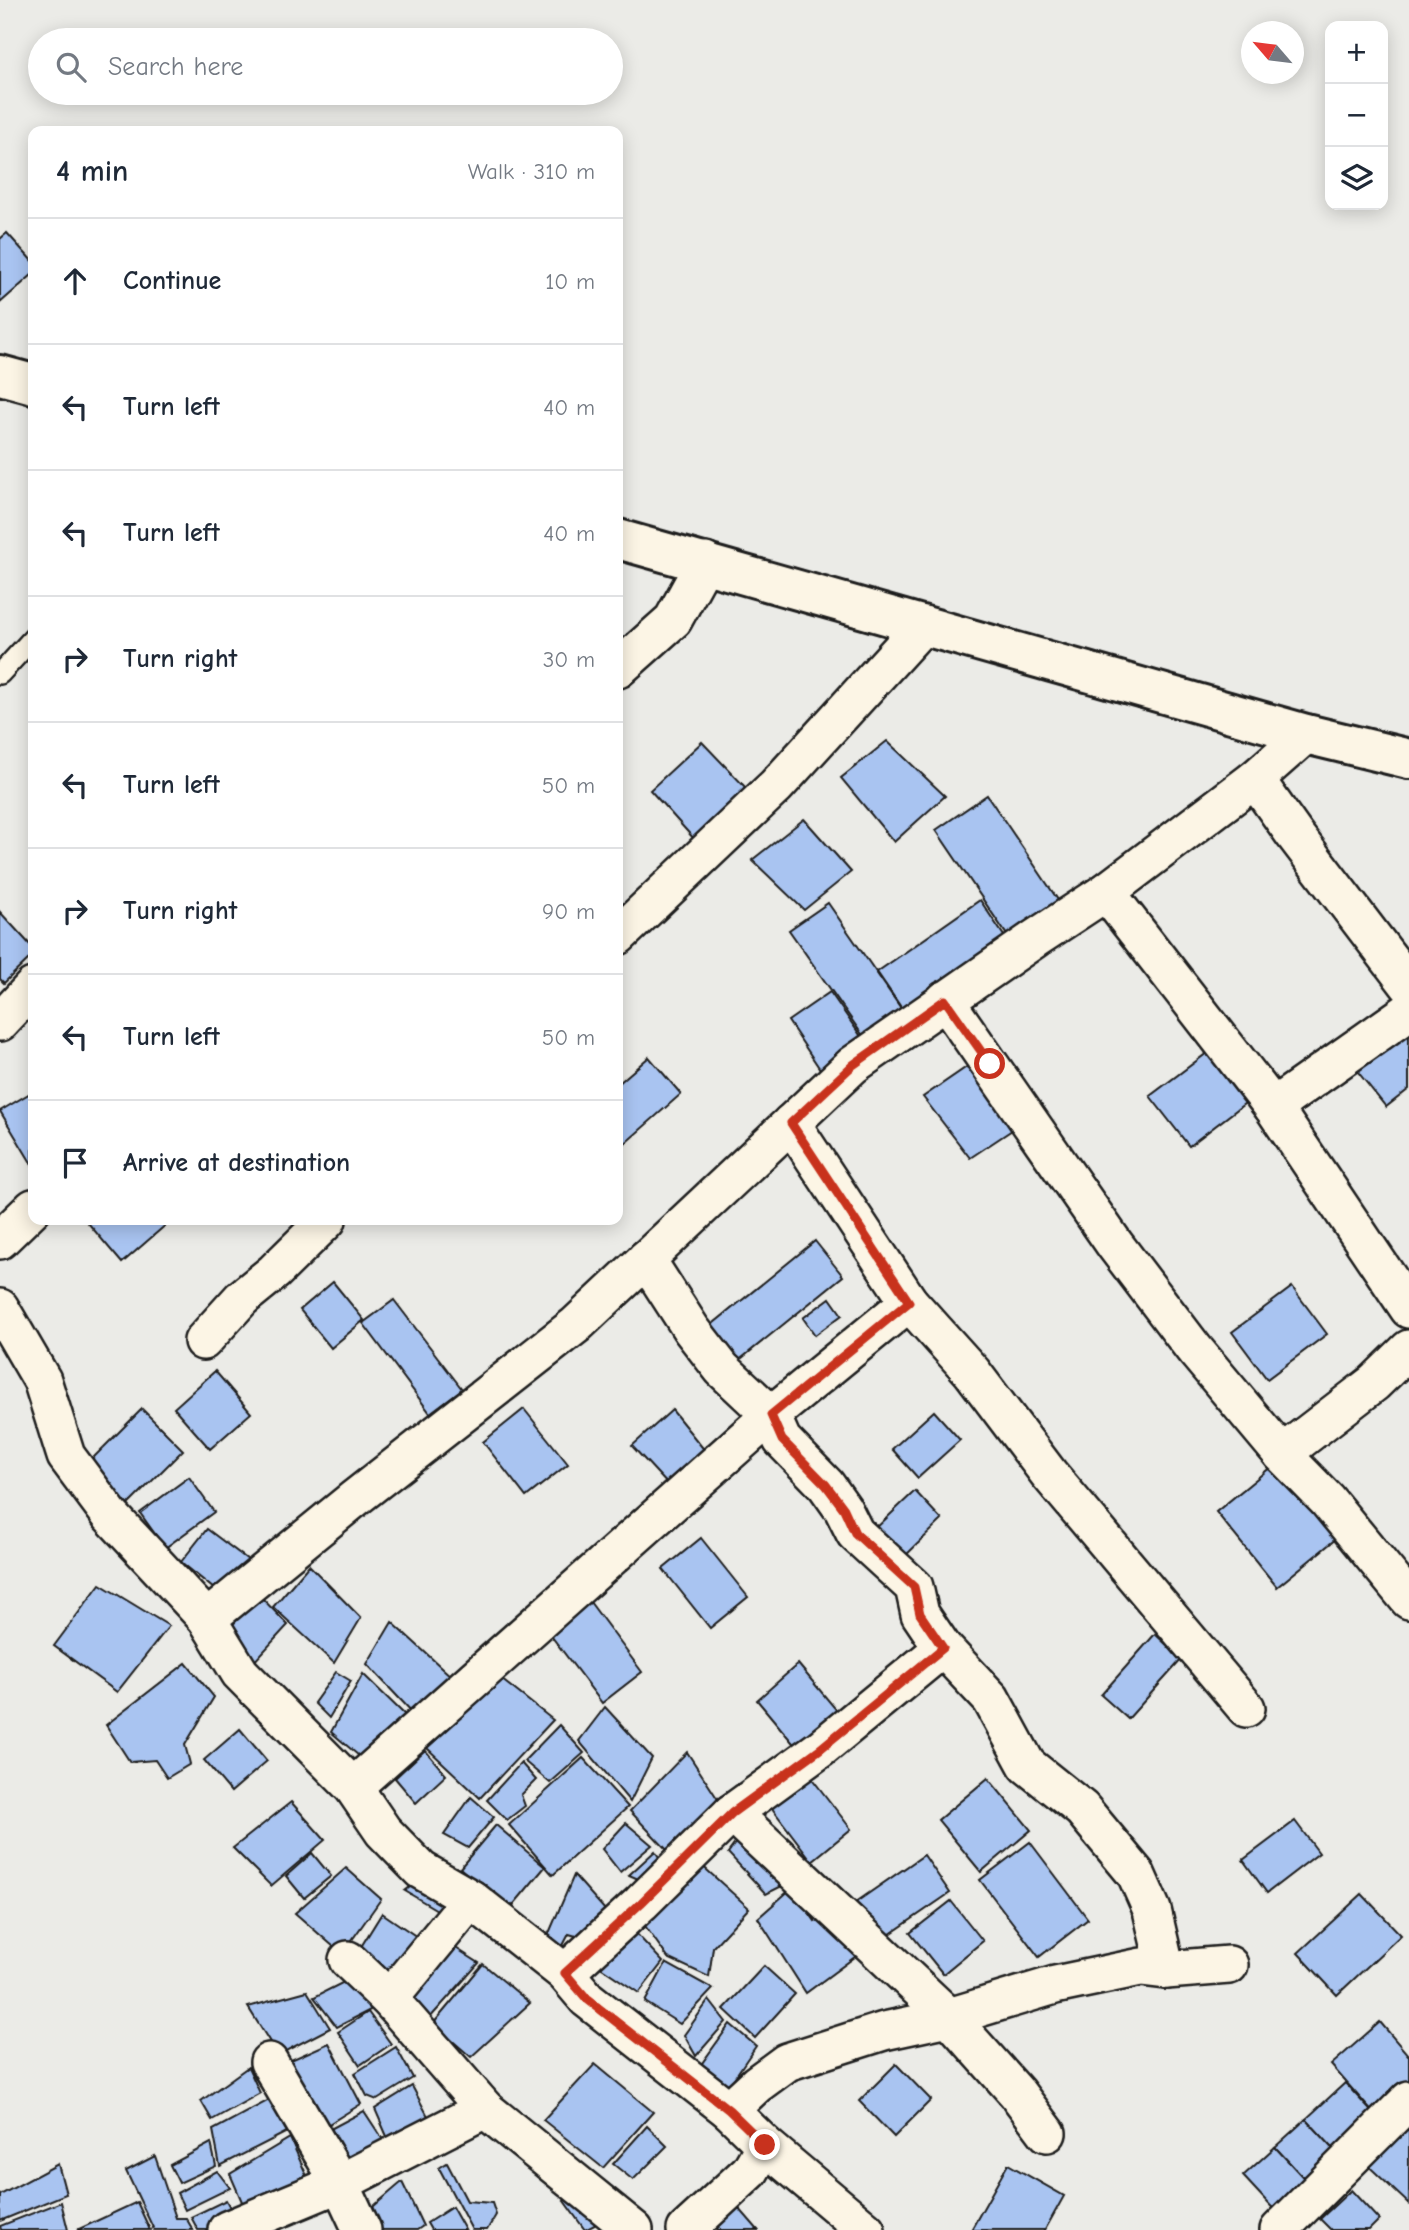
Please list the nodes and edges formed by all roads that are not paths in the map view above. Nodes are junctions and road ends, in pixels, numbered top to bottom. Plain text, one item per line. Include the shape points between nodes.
1 (0, 375) edge
2 (28, 383) edge
3 (623, 540) edge
4 (705, 562) junction
5 (923, 625) junction
6 (28, 643) edge
7 (623, 665) edge
8 (0, 674) edge
9 (1306, 734) junction
10 (1409, 759) edge
11 (1255, 779) junction
12 (1106, 892) junction
13 (623, 931) edge
14 (1409, 985) edge
15 (28, 991) edge
16 (945, 1000) junction
17 (1409, 1010) edge
18 (0, 1022) edge
19 (1273, 1107) junction
20 (791, 1123) junction
21 (28, 1213) edge
22 (322, 1225) edge
23 (0, 1240) edge
24 (646, 1259) junction
25 (909, 1302) junction
26 (1409, 1309) edge
27 (3, 1322) edge
28 (203, 1341) dead end
29 (1409, 1349) edge
30 (771, 1415) junction
31 (1282, 1454) junction
32 (1409, 1600) edge
33 (207, 1619) junction
34 (943, 1648) junction
35 (1246, 1708) dead end
36 (352, 1787) junction
37 (732, 1813) junction
38 (471, 1899) junction
39 (348, 1959) dead end
40 (1228, 1965) dead end
41 (1166, 1970) junction
42 (565, 1973) junction
43 (389, 1999) junction
44 (949, 2017) junction
45 (269, 2062) dead end
46 (1409, 2101) edge
47 (485, 2109) junction
48 (729, 2110) junction
49 (1047, 2133) dead end
50 (765, 2145) junction
51 (340, 2183) junction
52 (227, 2230) edge
53 (362, 2230) edge
54 (634, 2230) edge
55 (686, 2230) edge
56 (866, 2230) edge
57 (1279, 2230) edge

1 - 2 main road
3 - 4 main road
4 - 5 main road
4 - 7 street via 673,620
5 - 9 main road
5 - 13 street via 776,786
6 - 8 lane
9 - 10 main road
9 - 11 street
11 - 12 street
11 - 14 street
12 - 16 street
12 - 19 street
15 - 18 street
16 - 20 street via 853,1065
16 - 31 street via 1115,1245
17 - 19 street
19 - 26 street
20 - 24 street
20 - 25 street
21 - 23 street
22 - 28 street via 242,1298
24 - 30 street via 722,1369
24 - 33 street via 576,1325
25 - 30 street
25 - 35 street via 972,1372 1049,1474
27 - 33 street via 42,1380 66,1456 110,1515
29 - 31 street via 1374,1383
30 - 34 street via 782,1440 826,1485 855,1533 914,1587 920,1614
30 - 36 street
31 - 32 street via 1327,1500
33 - 36 street via 240,1673
34 - 37 street via 820,1749
34 - 41 street via 991,1699 1027,1765 1082,1809 1136,1874 1152,1910
36 - 38 street via 383,1831 421,1870
37 - 42 street
37 - 44 street
38 - 42 street
38 - 43 street
39 - 43 street
40 - 41 street
41 - 44 street via 1141,1967 1055,1984
42 - 48 street via 587,1999
43 - 47 street
44 - 48 street via 884,2031 787,2062
44 - 49 street
45 - 51 street
46 - 57 street
47 - 51 street
47 - 54 street
48 - 50 street
50 - 55 street via 750,2171
50 - 56 street
51 - 52 street
51 - 53 street

